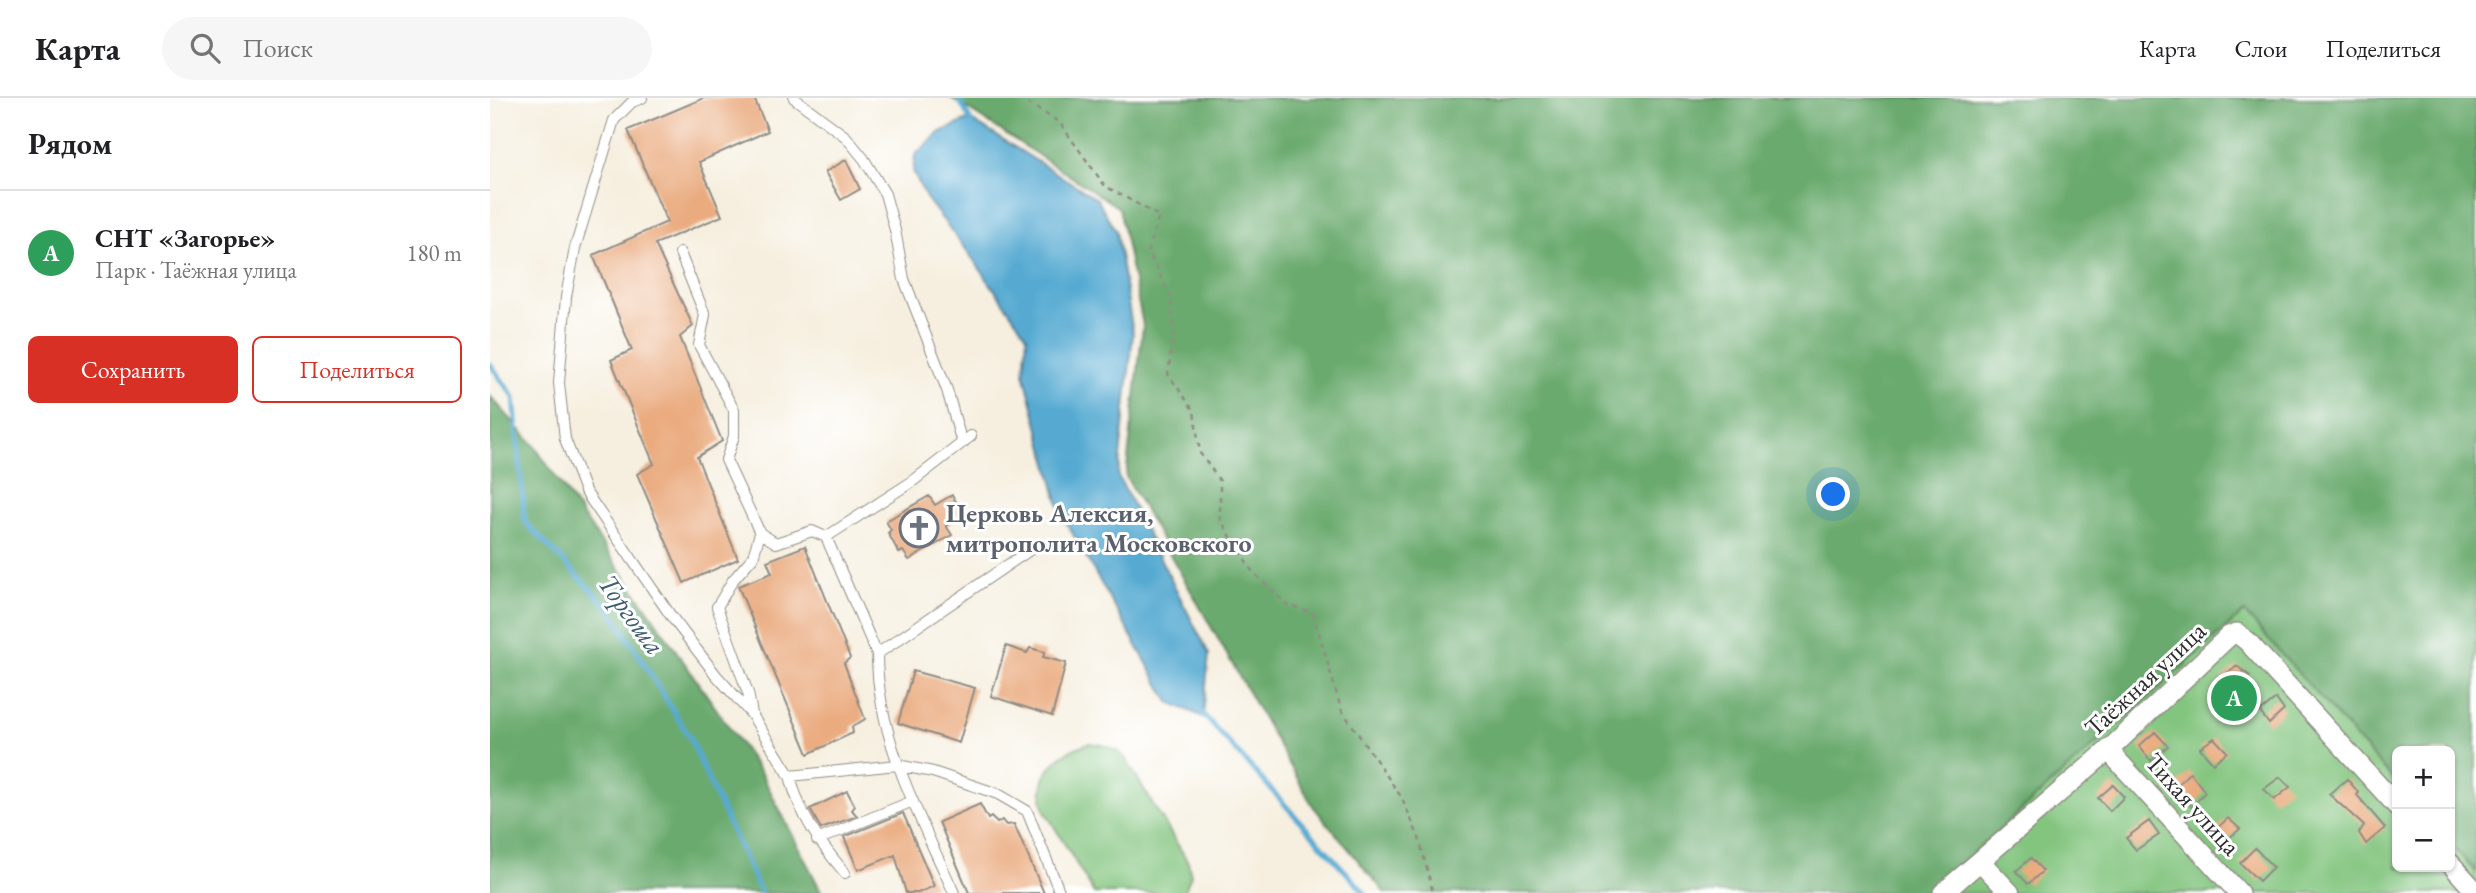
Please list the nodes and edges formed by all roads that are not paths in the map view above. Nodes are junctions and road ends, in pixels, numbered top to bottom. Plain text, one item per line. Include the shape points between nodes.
1 (642, 98) edge
2 (794, 98) edge
3 (680, 253) dead end
4 (760, 533) junction
5 (826, 537) junction
6 (1037, 545) dead end
7 (877, 654) junction
8 (752, 715) junction
9 (2108, 750) junction
10 (897, 765) junction
11 (790, 776) junction
12 (913, 801) junction
13 (2392, 801) edge
14 (817, 840) junction
15 (1980, 861) junction
16 (2455, 869) edge
17 (845, 873) dead end
18 (2476, 892) edge
19 (954, 893) edge
20 (1060, 893) edge
21 (1943, 893) edge
22 (2010, 893) edge
23 (2239, 893) edge

1 - 8 lane via 614,120 575,248 559,373 565,439 585,491 615,537 716,675
2 - 5 lane via 846,137 885,194 904,279 967,439 913,481
3 - 4 lane via 705,315 699,345 734,410 734,436 726,460
4 - 5 lane via 776,542 812,531
4 - 8 lane via 753,556 717,607
5 - 7 lane
6 - 7 lane
7 - 10 lane via 877,680
8 - 11 lane
9 - 13 street, Таёжная улица via 2237,633
9 - 15 street, Таёжная улица
9 - 23 street, Тихая улица
10 - 11 lane
10 - 12 lane
10 - 20 lane via 998,794 1027,811
11 - 14 lane via 795,798
12 - 14 lane
12 - 19 lane
14 - 17 lane
15 - 21 street, Таёжная улица
15 - 22 street
16 - 18 street

